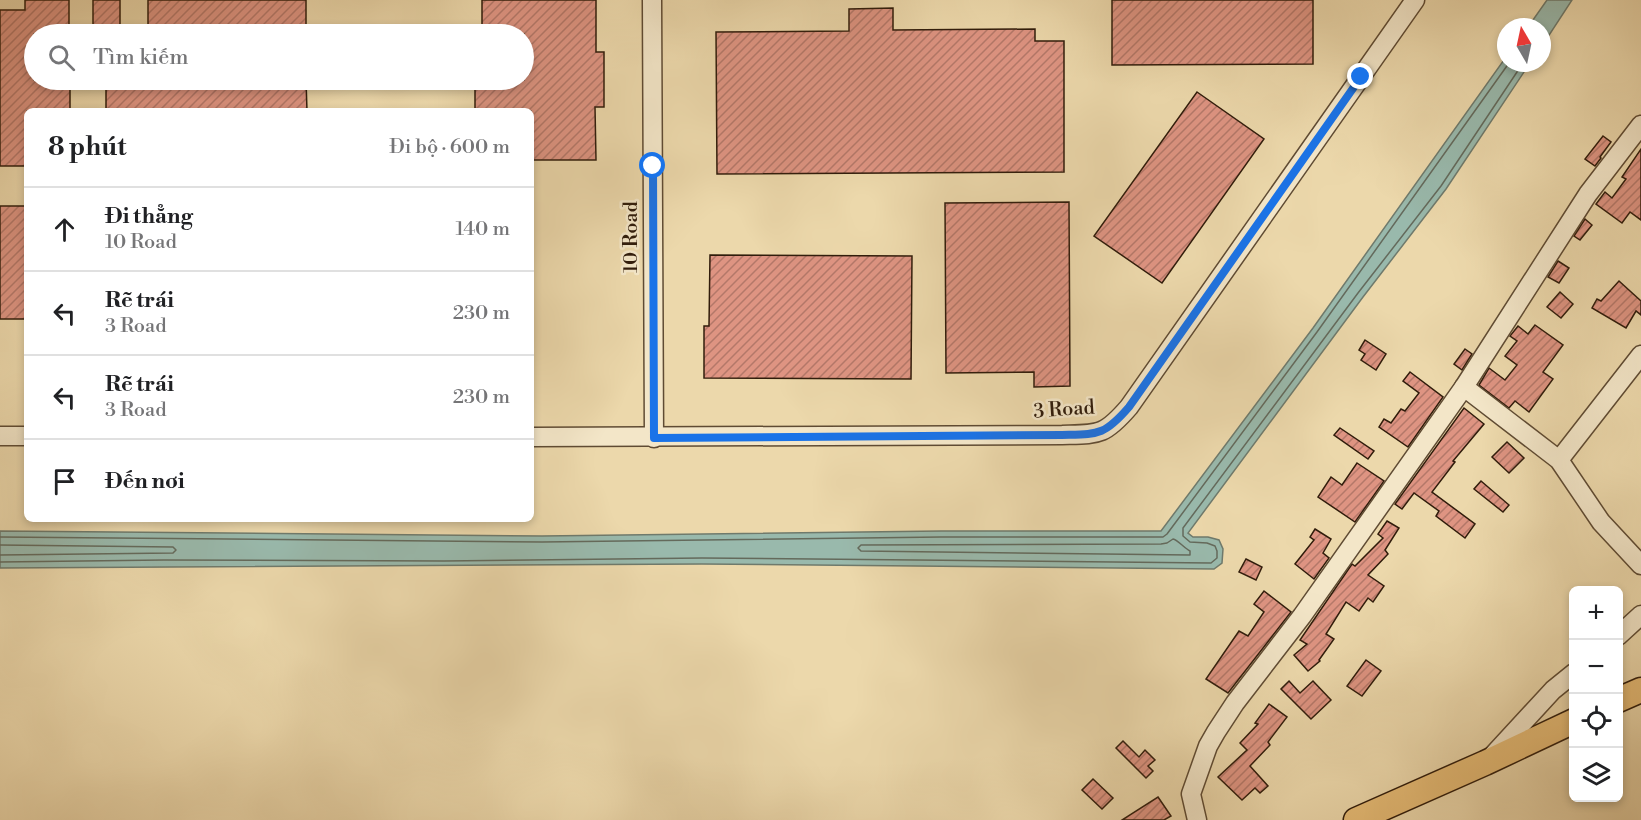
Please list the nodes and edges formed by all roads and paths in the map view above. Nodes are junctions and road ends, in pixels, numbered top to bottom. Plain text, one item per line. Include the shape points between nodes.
1 (652, 0) edge
2 (1415, 0) edge
3 (1641, 125) edge
4 (1641, 355) edge
5 (1464, 387) junction
6 (0, 436) edge
7 (24, 436) edge
8 (534, 437) edge
9 (654, 438) junction
10 (1559, 460) junction
11 (1641, 565) edge
12 (1641, 615) edge
13 (1623, 631) edge
14 (1569, 677) edge
15 (1641, 690) edge
16 (1623, 698) edge
17 (1569, 723) edge
18 (1485, 763) junction
19 (1197, 820) edge
20 (1356, 820) edge

1 - 9 street, 10 Road
2 - 9 street, 3 Road via 1129,407 1105,430 1062,435
3 - 5 street via 1588,194
4 - 10 street
5 - 10 street
5 - 19 street via 1216,732 1191,794
6 - 7 street
8 - 9 street, 3 Road
10 - 11 street via 1601,522
12 - 13 street
14 - 18 street
15 - 16 main road
17 - 18 main road
18 - 20 main road

